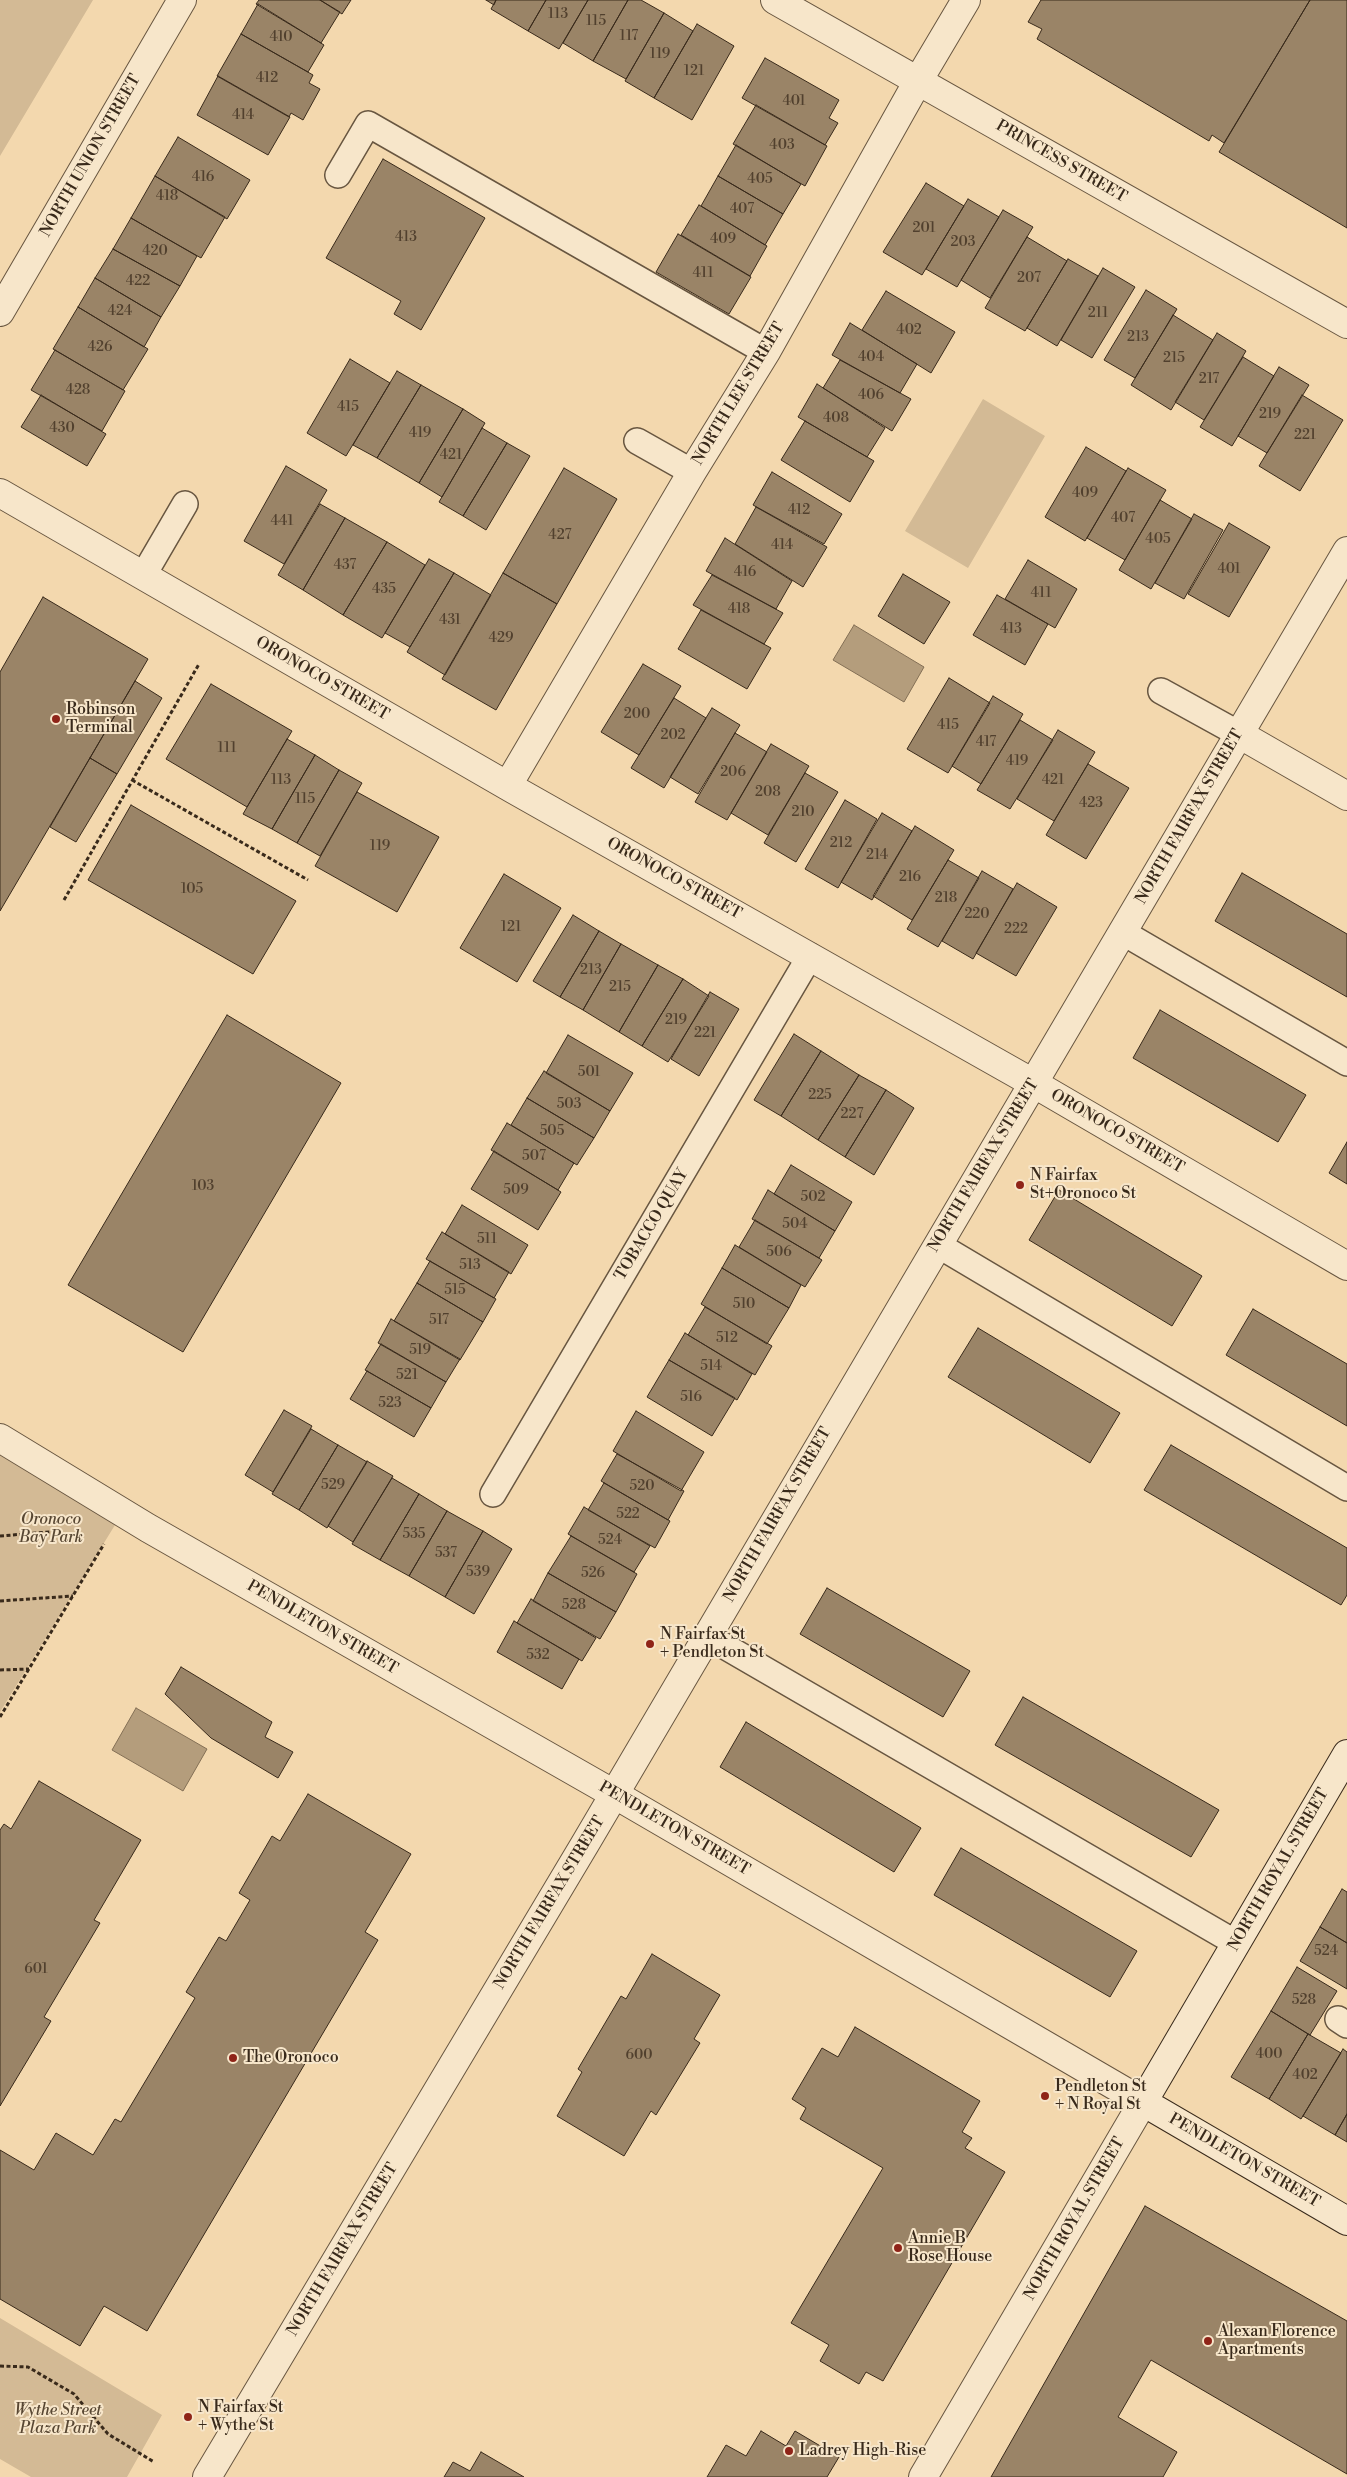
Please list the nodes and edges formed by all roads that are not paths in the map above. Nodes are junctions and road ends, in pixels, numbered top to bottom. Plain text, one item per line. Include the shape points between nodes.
1 (182, 0) edge
2 (775, 0) edge
3 (966, 0) edge
4 (918, 81) junction
5 (338, 175) dead end
6 (0, 312) edge
7 (1347, 324) edge
8 (766, 352) junction
9 (637, 441) dead end
10 (692, 472) junction
11 (0, 493) edge
12 (185, 504) dead end
13 (1347, 551) edge
14 (143, 576) junction
15 (1161, 690) dead end
16 (1239, 734) junction
17 (508, 785) junction
18 (1347, 796) edge
19 (1122, 932) junction
20 (810, 956) junction
21 (1347, 1063) edge
22 (1033, 1083) junction
23 (938, 1245) junction
24 (1347, 1266) edge
25 (0, 1438) edge
26 (1347, 1488) edge
27 (493, 1494) dead end
28 (707, 1636) junction
29 (1347, 1754) edge
30 (614, 1794) junction
31 (1236, 1943) junction
32 (1144, 2102) junction
33 (1347, 2221) edge
34 (207, 2477) edge
35 (924, 2477) edge

1 - 6 street, NORTH UNION STREET
2 - 4 street, PRINCESS STREET
3 - 4 street, NORTH LEE STREET
4 - 7 street, PRINCESS STREET
4 - 8 street, NORTH LEE STREET
5 - 8 lane via 368,124
8 - 10 street, NORTH LEE STREET
9 - 10 lane
10 - 17 street, NORTH LEE STREET
11 - 14 street, ORONOCO STREET
12 - 14 lane
13 - 16 street, NORTH FAIRFAX STREET
14 - 17 street, ORONOCO STREET
15 - 16 lane
16 - 18 street
16 - 19 street, NORTH FAIRFAX STREET
17 - 20 street, ORONOCO STREET
19 - 21 lane
19 - 22 street, NORTH FAIRFAX STREET
20 - 22 street, ORONOCO STREET
20 - 27 lane, TOBACCO QUAY
22 - 23 street, NORTH FAIRFAX STREET
22 - 24 street, ORONOCO STREET
23 - 26 lane
23 - 28 street, NORTH FAIRFAX STREET
25 - 30 street, PENDLETON STREET via 148,1528
28 - 30 street, NORTH FAIRFAX STREET
28 - 31 lane
29 - 31 street, NORTH ROYAL STREET
30 - 32 street, PENDLETON STREET
30 - 34 street, NORTH FAIRFAX STREET
31 - 32 street, NORTH ROYAL STREET
32 - 33 street, PENDLETON STREET
32 - 35 street, NORTH ROYAL STREET

